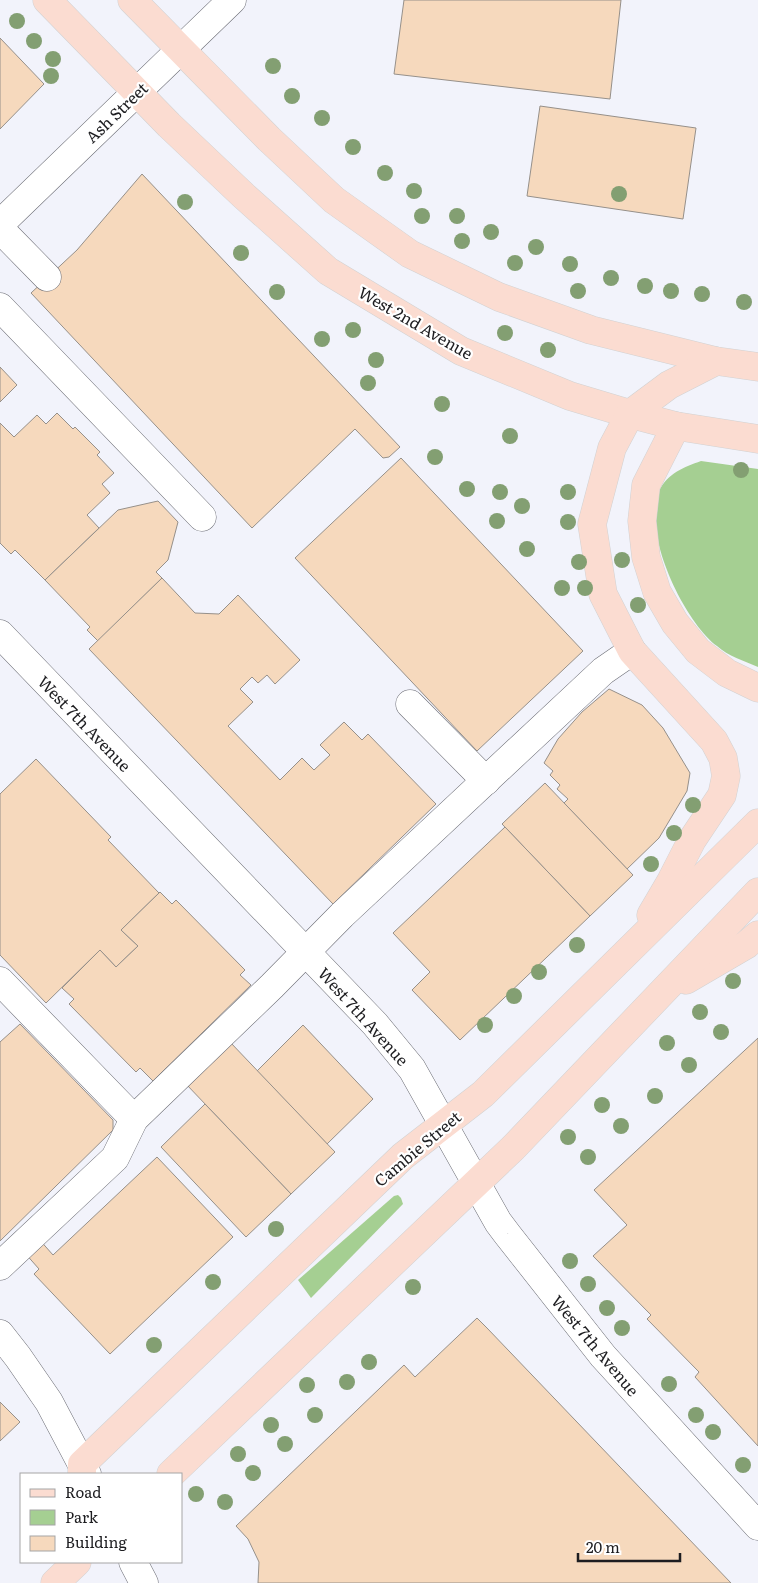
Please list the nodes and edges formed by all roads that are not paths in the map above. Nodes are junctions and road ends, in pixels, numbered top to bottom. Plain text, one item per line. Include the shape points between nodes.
1 (48, 0) edge
2 (132, 0) edge
3 (232, 0) edge
4 (181, 49) junction
5 (137, 91) junction
6 (0, 224) edge
7 (0, 229) edge
8 (47, 277) dead end
9 (0, 308) edge
10 (716, 361) junction
11 (758, 367) edge
12 (630, 414) junction
13 (676, 426) junction
14 (758, 439) edge
15 (202, 517) dead end
16 (0, 634) edge
17 (632, 651) junction
18 (758, 688) edge
19 (410, 704) dead end
20 (486, 781) junction
21 (758, 823) edge
22 (758, 892) edge
23 (758, 935) edge
24 (633, 946) junction
25 (305, 951) junction
26 (0, 981) edge
27 (654, 999) junction
28 (134, 1119) junction
29 (443, 1125) junction
30 (475, 1183) junction
31 (0, 1266) edge
32 (0, 1334) edge
33 (84, 1471) edge
34 (172, 1473) edge
35 (758, 1526) edge
36 (76, 1563) edge
37 (133, 1563) edge
38 (54, 1583) edge
39 (144, 1583) edge

1 - 5 main road, West 2nd Avenue
2 - 4 main road
3 - 4 street, Ash Street
4 - 5 street, Ash Street
4 - 10 main road via 334,200 410,254 499,298 591,330
5 - 6 street, Ash Street
5 - 12 main road, West 2nd Avenue via 244,196 328,271 461,351 570,396
7 - 8 street
9 - 15 street
10 - 11 main road
10 - 12 main road via 668,385
12 - 13 main road, West 2nd Avenue
12 - 17 main road via 612,448 592,524 603,594
13 - 14 main road, West 2nd Avenue
13 - 18 main road via 646,485 642,521 646,557 657,592 675,623 698,651 726,673
16 - 25 street, West 7th Avenue
17 - 20 street via 603,671
17 - 24 main road via 714,740 723,758 726,776 722,796 692,840 672,882
19 - 20 street
20 - 25 street
21 - 24 main road, Cambie Street
22 - 27 main road
23 - 27 main road
24 - 29 main road, Cambie Street via 483,1094
25 - 28 street
25 - 29 street, West 7th Avenue via 412,1069
26 - 28 street
27 - 30 main road via 513,1148
28 - 31 street via 115,1158
29 - 30 street, West 7th Avenue
29 - 33 main road, Cambie Street via 403,1156
30 - 34 main road
30 - 35 street, West 7th Avenue via 502,1228 583,1332
32 - 33 street via 45,1395
36 - 38 main road
37 - 39 street

